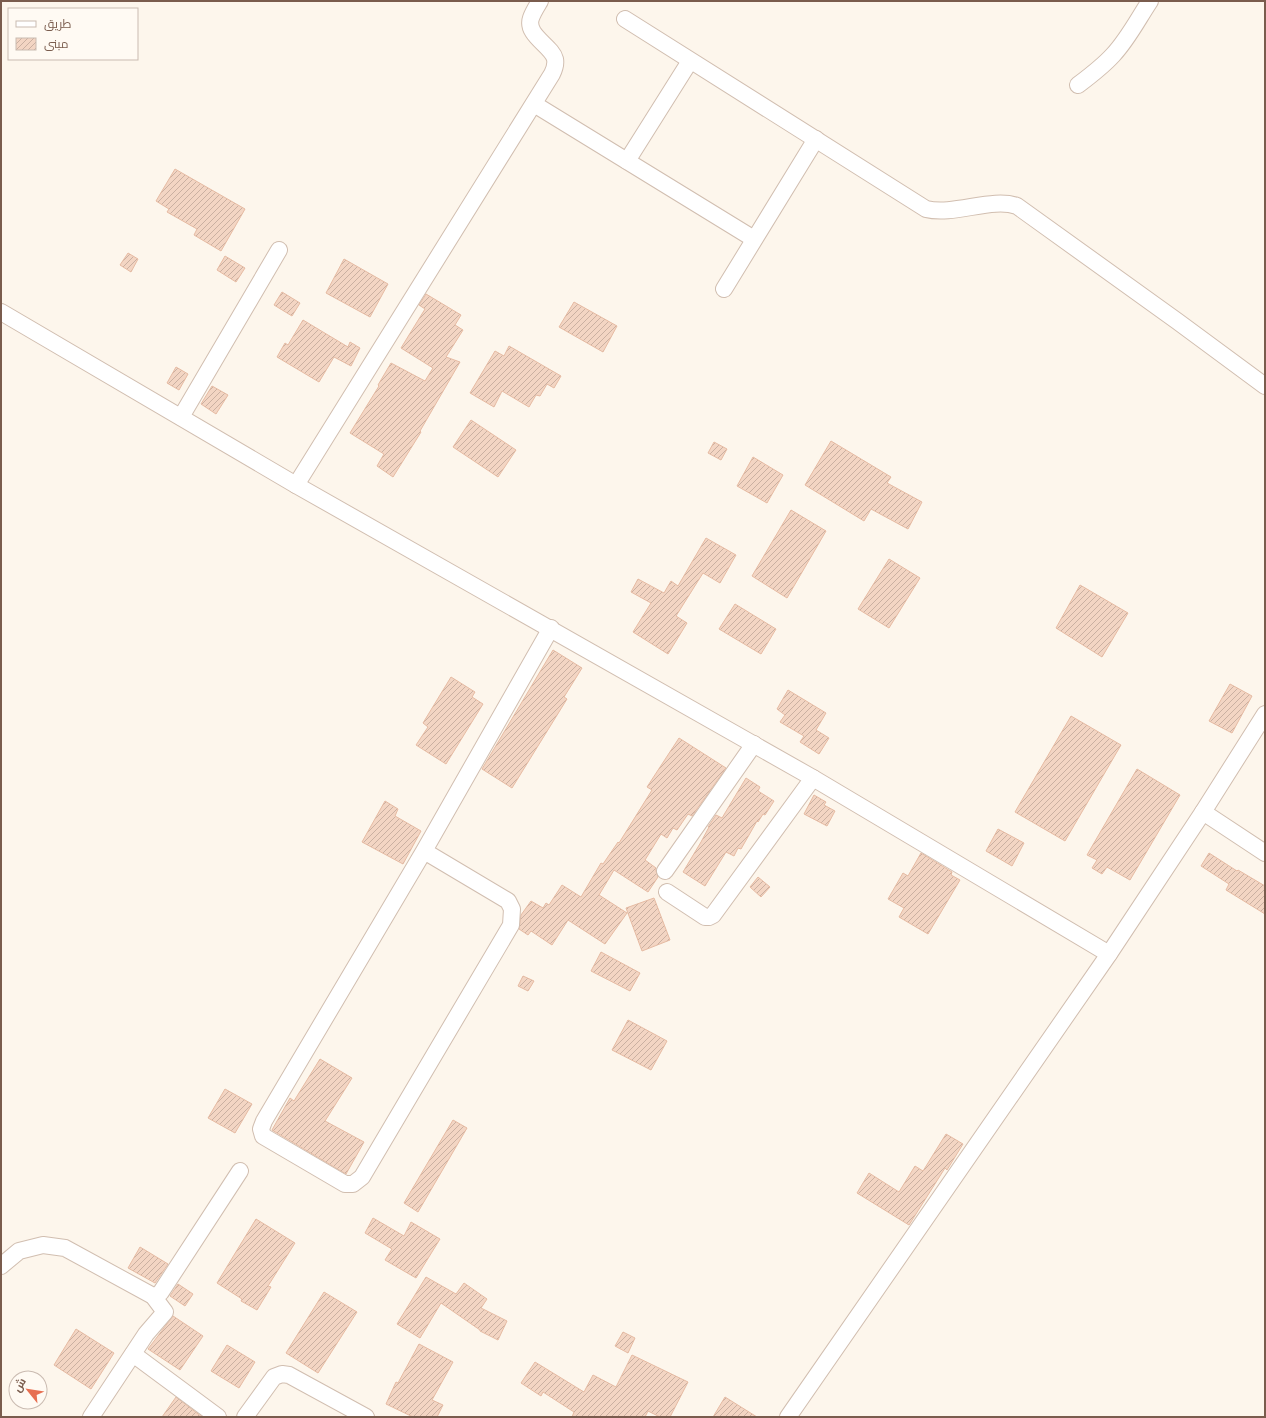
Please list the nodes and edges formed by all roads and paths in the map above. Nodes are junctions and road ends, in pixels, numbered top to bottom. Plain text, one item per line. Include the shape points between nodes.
1 (540, 1) edge
2 (1150, 1) edge
3 (625, 19) dead end
4 (690, 61) junction
5 (1078, 85) dead end
6 (534, 104) junction
7 (816, 139) junction
8 (627, 161) junction
9 (754, 240) junction
10 (279, 250) dead end
11 (724, 289) dead end
12 (1, 312) edge
13 (1265, 386) edge
14 (181, 417) junction
15 (296, 485) junction
16 (551, 628) junction
17 (1265, 714) edge
18 (754, 744) junction
19 (813, 778) junction
20 (1203, 812) junction
21 (424, 851) junction
22 (1265, 853) edge
23 (665, 871) dead end
24 (667, 892) dead end
25 (1109, 954) junction
26 (240, 1171) dead end
27 (1, 1266) edge
28 (153, 1296) junction
29 (133, 1354) junction
30 (91, 1417) edge
31 (218, 1417) edge
32 (245, 1417) edge
33 (366, 1417) edge
34 (788, 1417) edge

1 - 6 street via 531,17 531,29 556,61 552,74
2 - 5 street via 1113,55
3 - 4 street
4 - 7 street
4 - 8 street
6 - 8 street
6 - 15 street
7 - 9 street
7 - 13 street via 934,211 1006,204 1017,206
8 - 9 street
9 - 11 street
10 - 14 street
12 - 14 street
14 - 15 street
15 - 16 street
16 - 18 street
16 - 21 street
17 - 20 street
18 - 19 street
18 - 23 street
19 - 24 street via 713,915 705,917
19 - 25 street
20 - 22 street
20 - 25 street
21 - 21 street via 261,1130 263,1136 345,1184 353,1184 362,1178 511,925 512,909 508,901
25 - 34 street
26 - 28 street via 161,1292
27 - 28 street via 19,1251 43,1245 65,1248
28 - 29 street via 165,1312
29 - 30 street
29 - 31 street
32 - 33 street via 274,1377 289,1374

